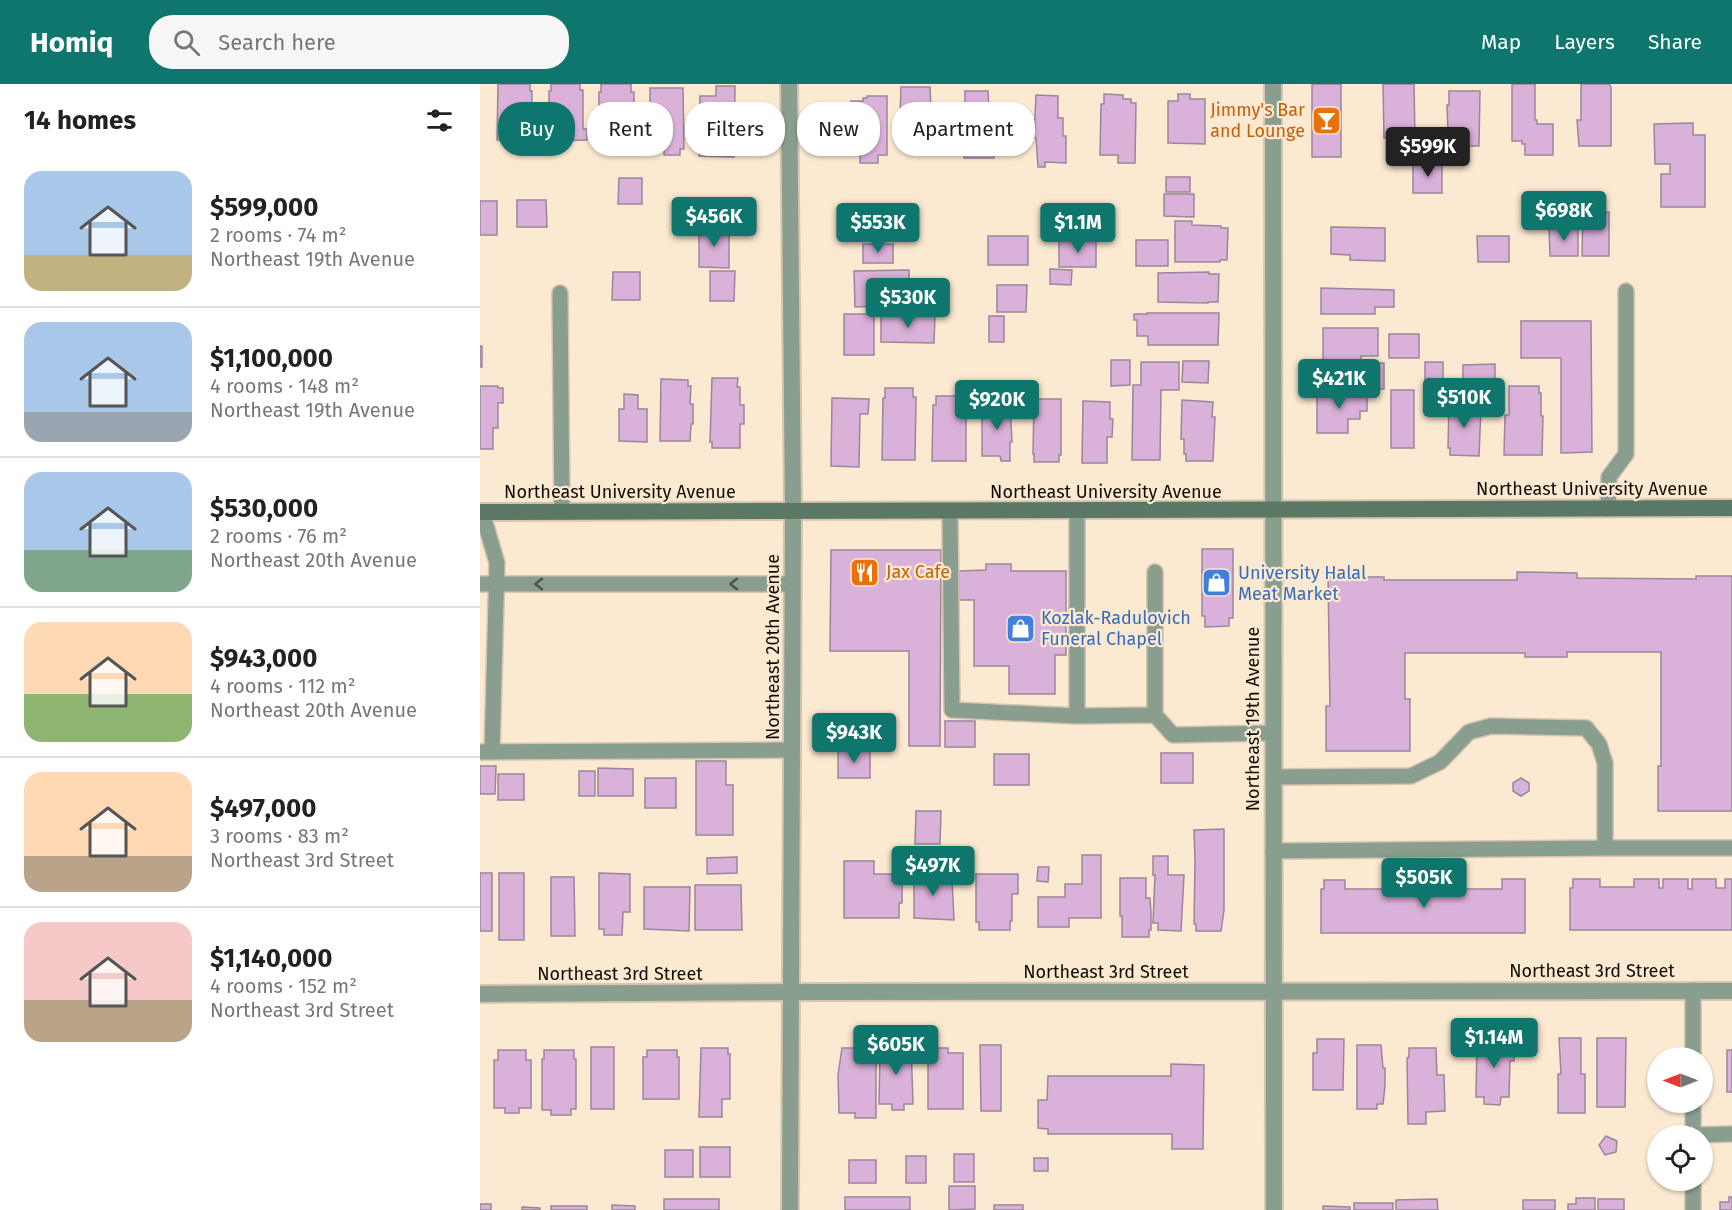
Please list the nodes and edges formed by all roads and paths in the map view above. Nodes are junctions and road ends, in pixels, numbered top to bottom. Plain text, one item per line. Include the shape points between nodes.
1 (789, 84) edge
2 (1273, 84) edge
3 (1626, 291) dead end
4 (560, 293) dead end
5 (1732, 508) edge
6 (1608, 509) junction
7 (1273, 510) junction
8 (793, 511) junction
9 (1077, 511) junction
10 (481, 512) edge
11 (562, 512) junction
12 (950, 512) junction
13 (1155, 572) dead end
14 (480, 584) edge
15 (497, 584) junction
16 (793, 584) junction
17 (1155, 715) junction
18 (1077, 716) junction
19 (1273, 733) junction
20 (792, 750) junction
21 (486, 752) edge
22 (1274, 777) junction
23 (1605, 848) junction
24 (1732, 848) edge
25 (1273, 851) junction
26 (1693, 990) junction
27 (1732, 991) edge
28 (790, 992) junction
29 (1274, 992) junction
30 (480, 994) edge
31 (1693, 1047) edge
32 (1713, 1134) edge
33 (1732, 1134) edge
34 (1692, 1191) edge
35 (790, 1210) edge
36 (1274, 1210) edge
37 (1692, 1210) edge

1 - 8 street, Northeast 20th Avenue
2 - 7 street, Northeast 19th Avenue
3 - 6 lane via 1626,454 1609,477
4 - 11 lane
5 - 6 main road, Northeast University Avenue
6 - 7 main road, Northeast University Avenue
7 - 9 main road, Northeast University Avenue
7 - 19 street, Northeast 19th Avenue
8 - 11 main road, Northeast University Avenue
8 - 12 main road, Northeast University Avenue
8 - 16 street, Northeast 20th Avenue
9 - 12 main road, Northeast University Avenue
9 - 18 lane
10 - 11 main road, Northeast University Avenue
10 - 15 lane via 497,563
12 - 18 lane via 952,710
13 - 17 lane
14 - 15 lane
16 -> 15 lane
15 - 21 lane
16 - 20 street, Northeast 20th Avenue
17 - 18 lane
17 - 19 lane via 1173,735
19 - 22 street, Northeast 19th Avenue
20 - 21 lane
20 - 28 street, Northeast 20th Avenue
22 - 23 lane via 1411,776 1440,762 1468,732 1491,726 1586,728 1599,744 1605,763
22 - 25 street, Northeast 19th Avenue
23 - 24 lane
23 - 25 lane
25 - 29 street, Northeast 19th Avenue
26 - 27 street, Northeast 3rd Street
26 - 29 street, Northeast 3rd Street
26 - 31 lane
28 - 29 street, Northeast 3rd Street
28 - 30 street, Northeast 3rd Street
28 - 35 street, Northeast 20th Avenue
29 - 36 street, Northeast 19th Avenue
32 - 33 lane
34 - 37 lane

